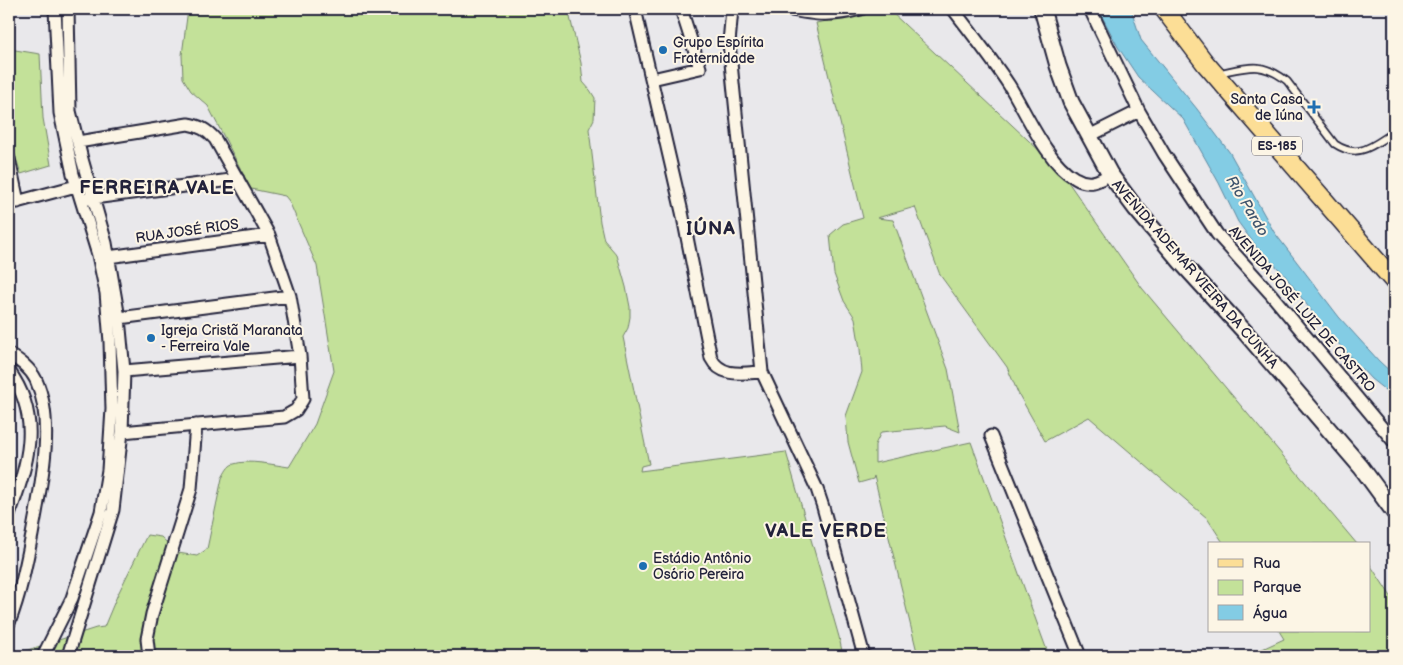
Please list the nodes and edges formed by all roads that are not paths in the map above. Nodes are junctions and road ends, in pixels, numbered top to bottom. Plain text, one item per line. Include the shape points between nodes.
1 (55, 9) edge
2 (68, 9) edge
3 (635, 9) edge
4 (681, 9) edge
5 (732, 9) edge
6 (786, 9) edge
7 (861, 9) edge
8 (952, 9) edge
9 (1042, 9) edge
10 (1090, 9) edge
11 (1164, 9) edge
12 (1177, 16) edge
13 (1214, 74) junction
14 (652, 79) junction
15 (1139, 111) junction
16 (1394, 132) edge
17 (1089, 136) junction
18 (78, 142) junction
19 (9, 159) edge
20 (1110, 174) junction
21 (238, 179) junction
22 (76, 186) junction
23 (93, 198) junction
24 (80, 200) junction
25 (13, 203) edge
26 (269, 235) junction
27 (108, 257) junction
28 (1394, 281) edge
29 (290, 296) junction
30 (119, 318) junction
31 (9, 354) edge
32 (300, 356) junction
33 (9, 370) edge
34 (124, 371) junction
35 (762, 372) junction
36 (196, 425) junction
37 (122, 432) junction
38 (991, 436) dead end
39 (1394, 442) edge
40 (9, 480) edge
41 (21, 480) junction
42 (1394, 512) edge
43 (9, 514) edge
44 (9, 623) edge
45 (43, 656) edge
46 (68, 656) edge
47 (149, 656) edge
48 (864, 656) edge
49 (1080, 656) edge

1 - 22 street via 59,106
2 - 18 street via 69,101
3 - 14 street
4 - 14 street via 700,68
5 - 35 street via 729,43
6 - 7 street via 828,16
8 - 20 street via 1009,85 1055,160 1074,178 1087,182 1098,182
9 - 17 street, AVENIDA ADEMAR VIEIRA DA CUNHA via 1071,102
10 - 15 street, AVENIDA JOSÉ LUIZ DE CASTRO
11 - 12 main road, ES-185
12 - 13 main road, ES-185
13 - 16 lane via 1250,66 1264,67 1277,74 1287,81 1335,144 1344,149 1359,151 1369,148
13 - 28 main road, ES-185
14 - 35 street via 711,358 720,370
15 - 17 street
15 - 39 street, AVENIDA JOSÉ LUIZ DE CASTRO via 1217,234
17 - 20 street, AVENIDA ADEMAR VIEIRA DA CUNHA
18 - 21 street via 188,124 202,128 215,139
18 - 23 street
19 - 25 street
20 - 42 street, AVENIDA ADEMAR VIEIRA DA CUNHA via 1181,262 1355,460
21 - 23 street
21 - 26 street
22 - 24 street
22 - 25 street
23 - 24 street
23 - 27 street
24 - 45 street via 98,255 108,313 112,376 109,462 101,512 76,587
26 - 27 street, RUA JOSÉ RIOS
26 - 29 street
27 - 30 street
29 - 30 street
29 - 32 street
30 - 34 street
31 - 44 street via 22,362 36,381 44,409 45,436 41,482 28,551
32 - 34 street
32 - 36 street via 303,399 296,410 284,417
33 - 41 street via 24,395 29,419 29,449
34 - 37 street
35 - 48 street via 817,489
36 - 37 street
36 - 47 street via 191,489 152,614 147,638
37 - 46 street via 113,510
38 - 49 street
40 - 41 street
41 - 43 street

